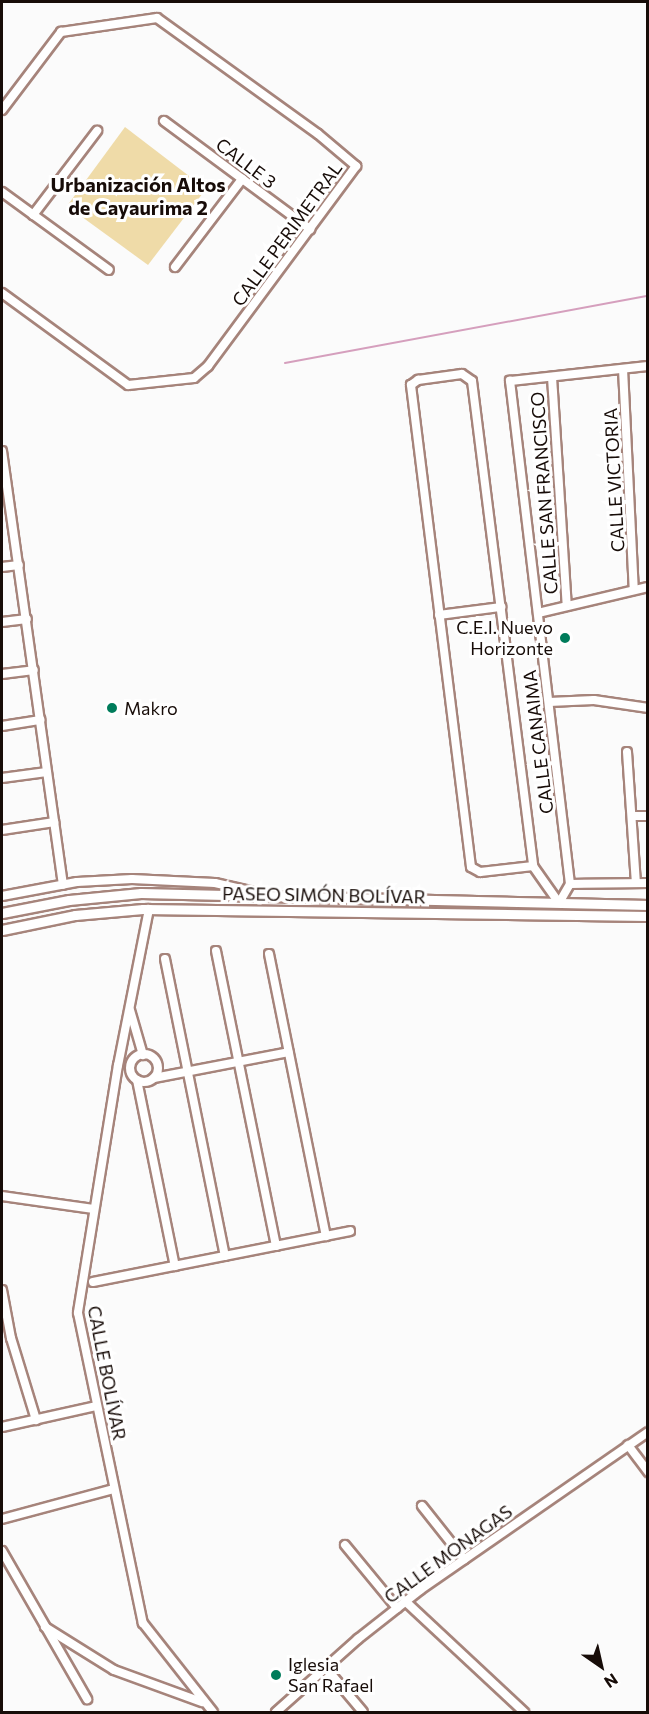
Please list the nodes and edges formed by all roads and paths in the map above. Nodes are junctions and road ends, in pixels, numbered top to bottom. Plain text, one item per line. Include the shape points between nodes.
1 (2, 110) edge
2 (164, 121) dead end
3 (97, 131) dead end
4 (242, 179) junction
5 (2, 192) edge
6 (33, 215) junction
7 (310, 229) junction
8 (175, 267) dead end
9 (109, 270) dead end
10 (2, 293) edge
11 (648, 366) edge
12 (623, 369) junction
13 (552, 377) junction
14 (2, 452) edge
15 (12, 508) junction
16 (2, 510) edge
17 (19, 565) junction
18 (2, 567) edge
19 (648, 587) edge
20 (634, 590) junction
21 (567, 606) junction
22 (501, 607) junction
23 (538, 613) junction
24 (439, 615) junction
25 (27, 619) junction
26 (2, 622) edge
27 (34, 670) junction
28 (2, 674) edge
29 (549, 702) junction
30 (648, 708) edge
31 (40, 720) junction
32 (2, 726) edge
33 (627, 752) dead end
34 (47, 772) junction
35 (2, 778) edge
36 (632, 816) junction
37 (648, 816) edge
38 (54, 822) junction
39 (2, 830) edge
40 (533, 866) junction
41 (636, 883) junction
42 (648, 883) edge
43 (570, 884) junction
44 (63, 885) junction
45 (151, 893) junction
46 (265, 895) junction
47 (2, 896) edge
48 (559, 903) junction
49 (648, 905) edge
50 (149, 909) junction
51 (2, 913) edge
52 (559, 915) junction
53 (648, 916) edge
54 (2, 930) edge
55 (216, 951) dead end
56 (270, 954) dead end
57 (165, 959) dead end
58 (130, 1010) junction
59 (289, 1052) junction
60 (143, 1054) junction
61 (154, 1078) junction
62 (137, 1080) junction
63 (2, 1196) edge
64 (93, 1209) junction
65 (350, 1231) dead end
66 (326, 1236) junction
67 (276, 1246) junction
68 (225, 1256) junction
69 (175, 1266) junction
70 (93, 1282) dead end
71 (2, 1290) edge
72 (96, 1406) junction
73 (36, 1420) junction
74 (2, 1427) edge
75 (648, 1432) edge
76 (628, 1446) junction
77 (648, 1472) edge
78 (114, 1489) junction
79 (422, 1506) dead end
80 (2, 1519) edge
81 (345, 1545) dead end
82 (2, 1551) edge
83 (464, 1559) junction
84 (405, 1602) junction
85 (397, 1608) junction
86 (45, 1627) junction
87 (326, 1668) junction
88 (87, 1699) dead end
89 (206, 1703) junction
90 (213, 1713) edge
91 (276, 1713) edge
92 (363, 1713) edge
93 (524, 1713) edge

1 - 7 street, CALLE PERIMETRAL via 61,32 161,20 355,164
2 - 4 street, CALLE 3
3 - 6 street
4 - 7 street, CALLE 3
4 - 8 street
5 - 6 street
6 - 9 street
7 - 10 street, CALLE PERIMETRAL via 208,366 190,379 128,385
11 - 12 street
12 - 13 street
12 - 20 street, CALLE VICTORIA
13 - 21 street, CALLE SAN FRANCISCO
13 - 23 street, CALLE CANAIMA via 510,381
14 - 15 street
15 - 16 street
15 - 17 street
17 - 18 street
17 - 25 street
19 - 20 street
20 - 21 street
21 - 23 street
22 - 24 street
22 - 24 street via 472,381 465,374 440,377 415,381 411,389
22 - 40 street
23 - 29 street, CALLE CANAIMA
24 - 40 street via 472,869 480,873
25 - 26 street
25 - 27 street
27 - 28 street
27 - 31 street
29 - 30 street via 594,700
29 - 43 street, CALLE CANAIMA
31 - 32 street
31 - 34 street
33 - 36 street
34 - 35 street
34 - 38 street
36 - 37 street
36 - 41 street
38 - 39 street
38 - 44 street
40 - 48 street
41 - 42 street
41 - 43 street
43 - 48 street
44 - 46 street, PASEO SIMÓN BOLÍVAR via 189,880 242,887
44 - 47 street, PASEO SIMÓN BOLÍVAR
45 - 46 main road, PASEO SIMÓN BOLÍVAR
45 - 50 main road
45 - 51 main road, PASEO SIMÓN BOLÍVAR via 92,897
46 - 48 main road, PASEO SIMÓN BOLÍVAR
48 - 49 main road, PASEO SIMÓN BOLÍVAR
48 - 52 main road
50 - 52 main road, PASEO SIMÓN BOLÍVAR
50 - 54 main road, PASEO SIMÓN BOLÍVAR via 75,915
50 - 58 street, CALLE BOLÍVAR
52 - 53 main road, PASEO SIMÓN BOLÍVAR
55 - 67 street
56 - 59 street
57 - 68 street
58 - 60 street
58 - 64 street, CALLE BOLÍVAR
59 - 61 street
59 - 66 street
60 - 61 street via 156,1061
60 - 62 street via 131,1064
61 - 62 street
62 - 69 street
63 - 64 street
64 - 72 street, CALLE BOLÍVAR via 77,1302
65 - 66 street
66 - 67 street
67 - 68 street
68 - 69 street
69 - 70 street
71 - 73 street via 17,1360
72 - 73 street
72 - 78 street, CALLE BOLÍVAR
73 - 74 street
75 - 76 street, CALLE MONAGAS
76 - 77 street
76 - 83 street, CALLE MONAGAS
78 - 80 street
78 - 89 street, CALLE BOLÍVAR via 143,1623
79 - 83 street
81 - 85 street
82 - 86 street
83 - 84 street, CALLE MONAGAS
84 - 85 street, CALLE MONAGAS
84 - 93 street
85 - 87 street, CALLE MONAGAS
86 - 88 street
86 - 89 street via 114,1670
87 - 91 street, CALLE MONAGAS
87 - 92 street
89 - 90 street, CALLE BOLÍVAR

